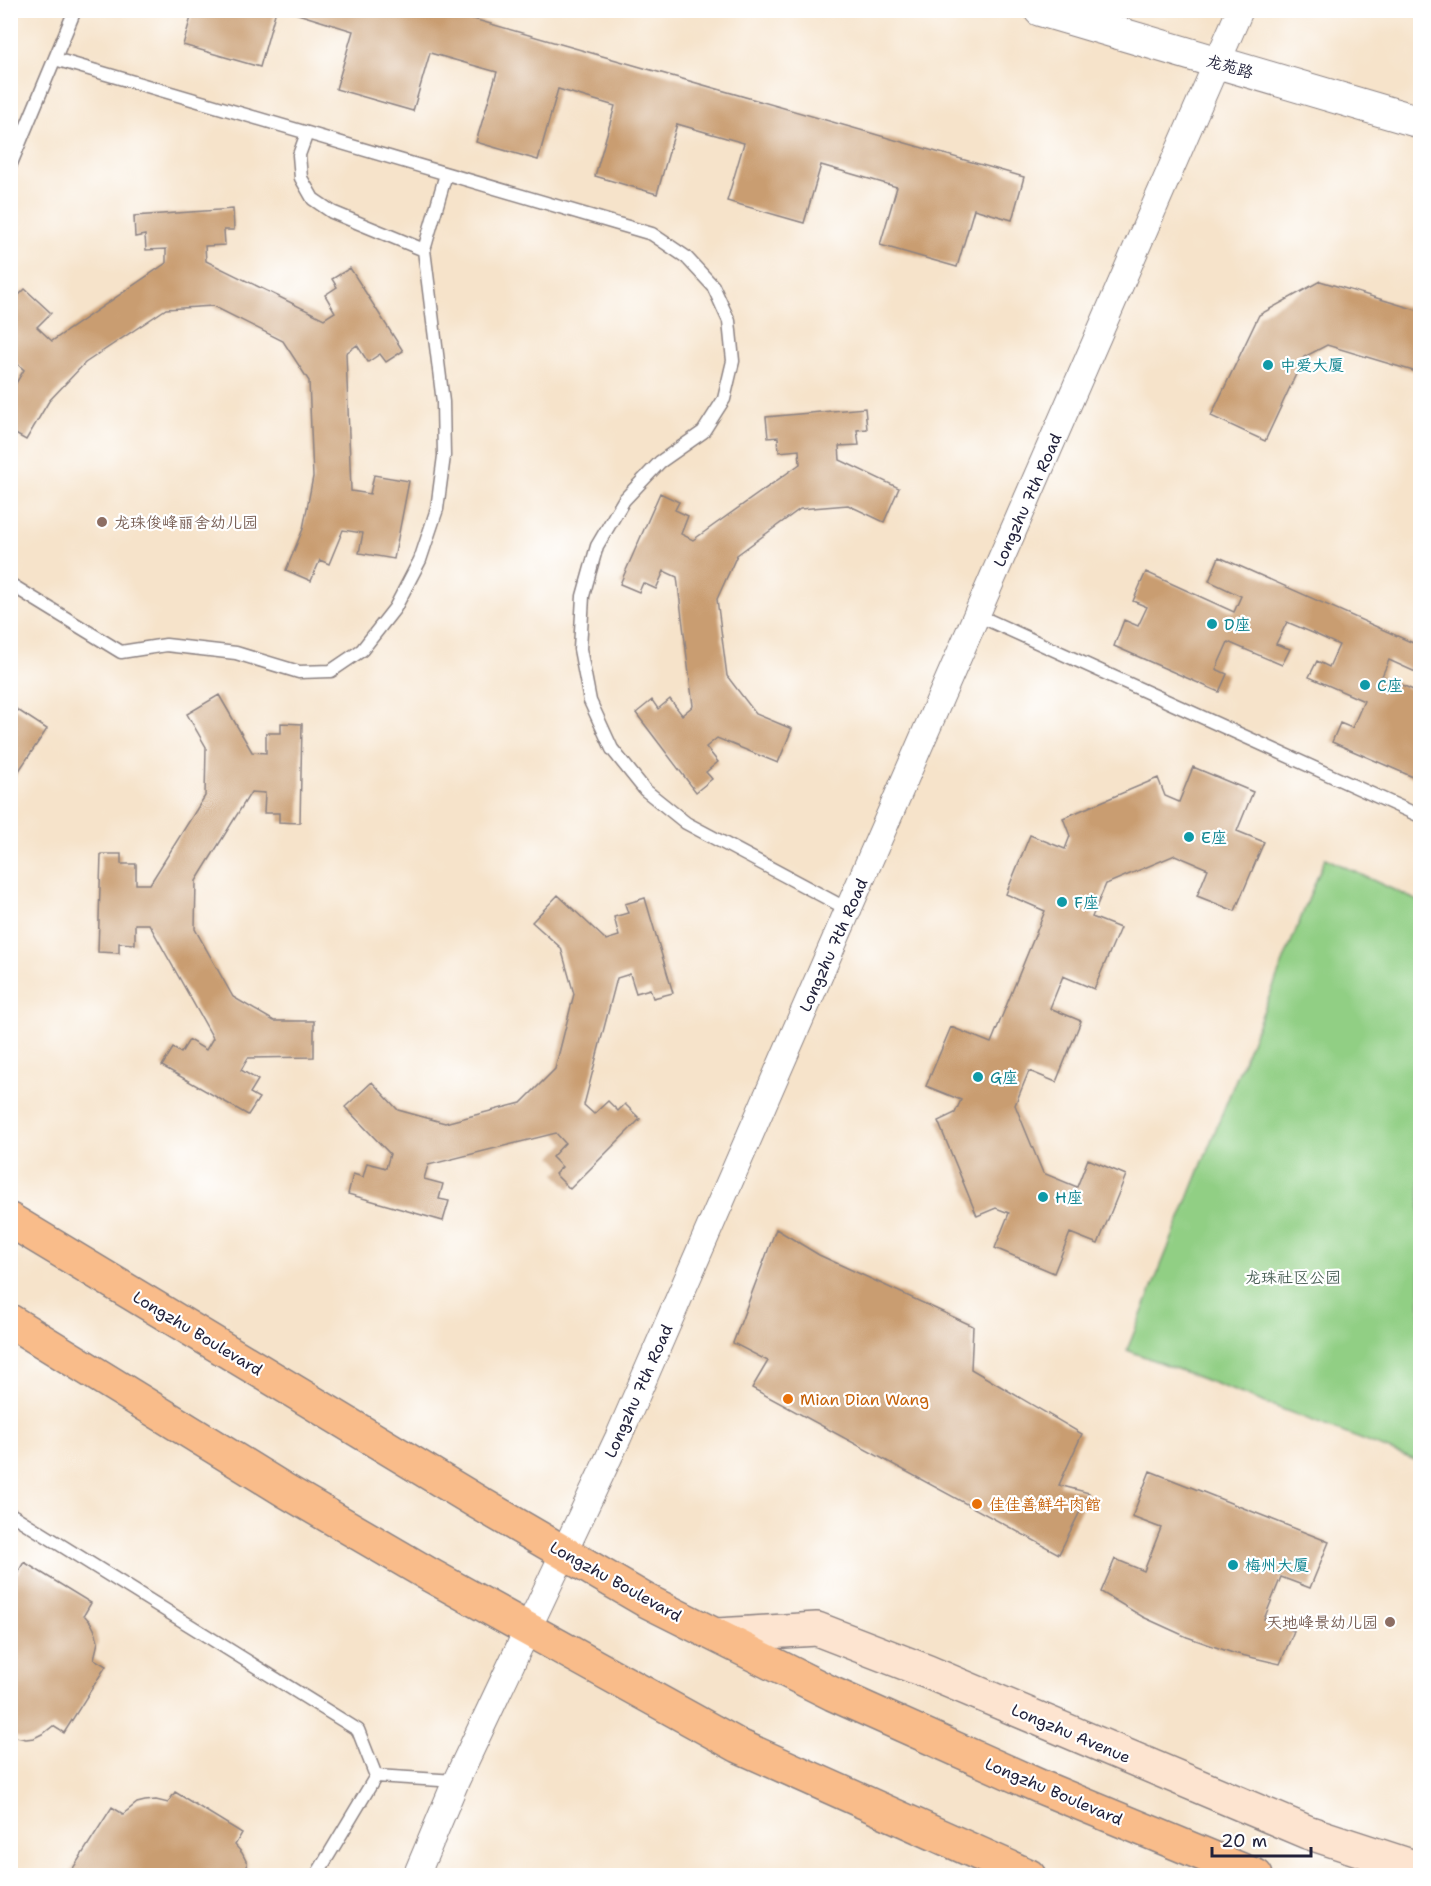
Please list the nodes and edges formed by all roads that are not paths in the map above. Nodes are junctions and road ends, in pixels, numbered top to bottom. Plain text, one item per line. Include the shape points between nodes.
1 (75, 10) edge
2 (1040, 10) edge
3 (1240, 10) edge
4 (55, 59) junction
5 (1217, 62) junction
6 (1420, 122) edge
7 (307, 133) junction
8 (10, 166) edge
9 (446, 174) junction
10 (424, 250) junction
11 (10, 584) edge
12 (977, 615) junction
13 (1420, 816) edge
14 (849, 910) junction
15 (10, 1220) edge
16 (10, 1321) edge
17 (10, 1516) edge
18 (564, 1554) junction
19 (528, 1630) junction
20 (717, 1635) junction
21 (376, 1776) junction
22 (456, 1781) junction
23 (1420, 1869) edge
24 (316, 1875) edge
25 (416, 1875) edge
26 (1029, 1875) edge
27 (1256, 1875) edge

1 - 4 lane
2 - 5 street, 龙苑路
3 - 5 street, Longzhu 7th Road
4 - 7 lane
4 - 8 lane
5 - 6 street, 龙苑路
5 - 12 street, Longzhu 7th Road
7 - 9 lane
7 - 10 lane via 299,155 301,178 313,199 332,212
9 - 10 lane
9 - 14 lane via 652,234 686,257 713,286 729,321 733,361 724,399 703,432 660,462 624,501 597,546 583,596 580,649 590,701 612,748 645,790 686,823
10 - 11 lane via 443,402 444,456 437,509 420,560 395,608 362,650 331,671 299,672 236,653 178,646 121,652
12 - 13 lane
12 - 14 street, Longzhu 7th Road
14 - 18 street, Longzhu 7th Road
15 - 18 main road, Longzhu Boulevard
16 - 19 main road via 286,1491
17 - 21 lane via 358,1730
18 - 19 street, Longzhu 7th Road
18 - 20 main road, Longzhu Boulevard
19 - 22 street, Longzhu 7th Road
19 - 26 main road via 739,1746
20 - 23 main road, Longzhu Avenue via 817,1629 1307,1832
20 - 27 main road, Longzhu Boulevard via 833,1694 1041,1787
21 - 22 lane
21 - 24 lane
22 - 25 street, Longzhu 7th Road

